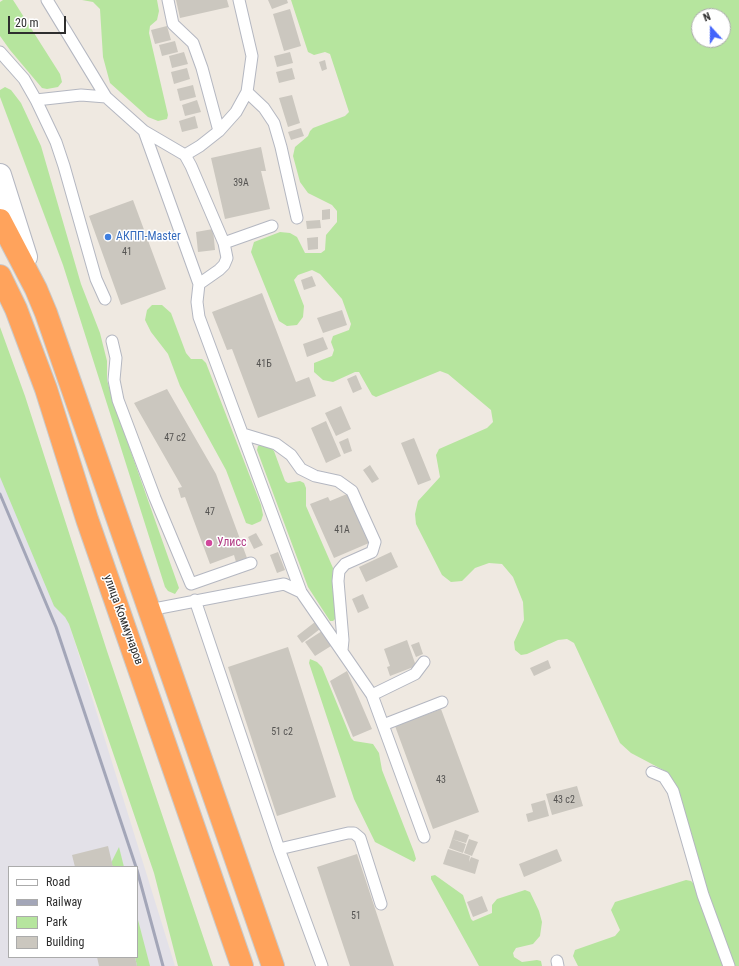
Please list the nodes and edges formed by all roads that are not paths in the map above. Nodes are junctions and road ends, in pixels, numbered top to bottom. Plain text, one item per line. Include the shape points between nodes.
1 (47, 0) edge
2 (168, 0) edge
3 (239, 0) edge
4 (0, 52) edge
5 (247, 92) junction
6 (106, 96) junction
7 (36, 100) junction
8 (220, 130) junction
9 (144, 131) junction
10 (185, 155) junction
11 (0, 175) edge
12 (297, 218) dead end
13 (0, 220) edge
14 (272, 226) dead end
15 (224, 243) junction
16 (0, 276) edge
17 (199, 284) junction
18 (36, 289) junction
19 (105, 299) dead end
20 (112, 341) dead end
21 (243, 434) junction
22 (251, 563) dead end
23 (191, 584) junction
24 (301, 592) junction
25 (191, 601) junction
26 (149, 610) junction
27 (342, 650) junction
28 (424, 662) dead end
29 (372, 695) junction
30 (442, 702) dead end
31 (383, 725) junction
32 (652, 772) dead end
33 (424, 837) dead end
34 (279, 849) junction
35 (381, 904) dead end
36 (242, 966) edge
37 (273, 966) edge
38 (322, 966) edge
39 (729, 966) edge

1 - 6 lane
2 - 8 lane via 173,24 193,43
3 - 5 lane via 252,56
4 - 7 lane via 24,79
5 - 8 lane via 236,112
5 - 12 lane via 264,108 274,123
6 - 7 lane via 81,95
6 - 9 lane
7 - 19 lane via 56,142 96,280
8 - 10 lane
9 - 10 lane
9 - 17 lane
10 - 15 lane
11 - 18 main road
13 - 18 highway
14 - 15 lane
15 - 17 lane via 224,265
16 - 36 highway, улица Коммунаров via 16,309 46,389 87,519
17 - 21 lane via 197,302 200,317
18 - 26 highway
20 - 23 lane via 116,358 114,380 118,400
21 - 24 lane
21 - 27 lane via 276,444 291,455 301,469 316,476 338,481 352,491 374,542 372,552 345,564 340,571 338,581
22 - 23 lane
23 - 25 lane
24 - 25 lane via 284,584
24 - 27 lane
25 - 26 lane
25 - 34 lane
26 - 37 highway
27 - 29 lane
28 - 29 lane via 415,674
29 - 31 lane
30 - 31 lane
31 - 33 lane
32 - 39 lane via 664,777 673,791 703,895
34 - 35 lane via 354,833 360,838
34 - 38 lane

